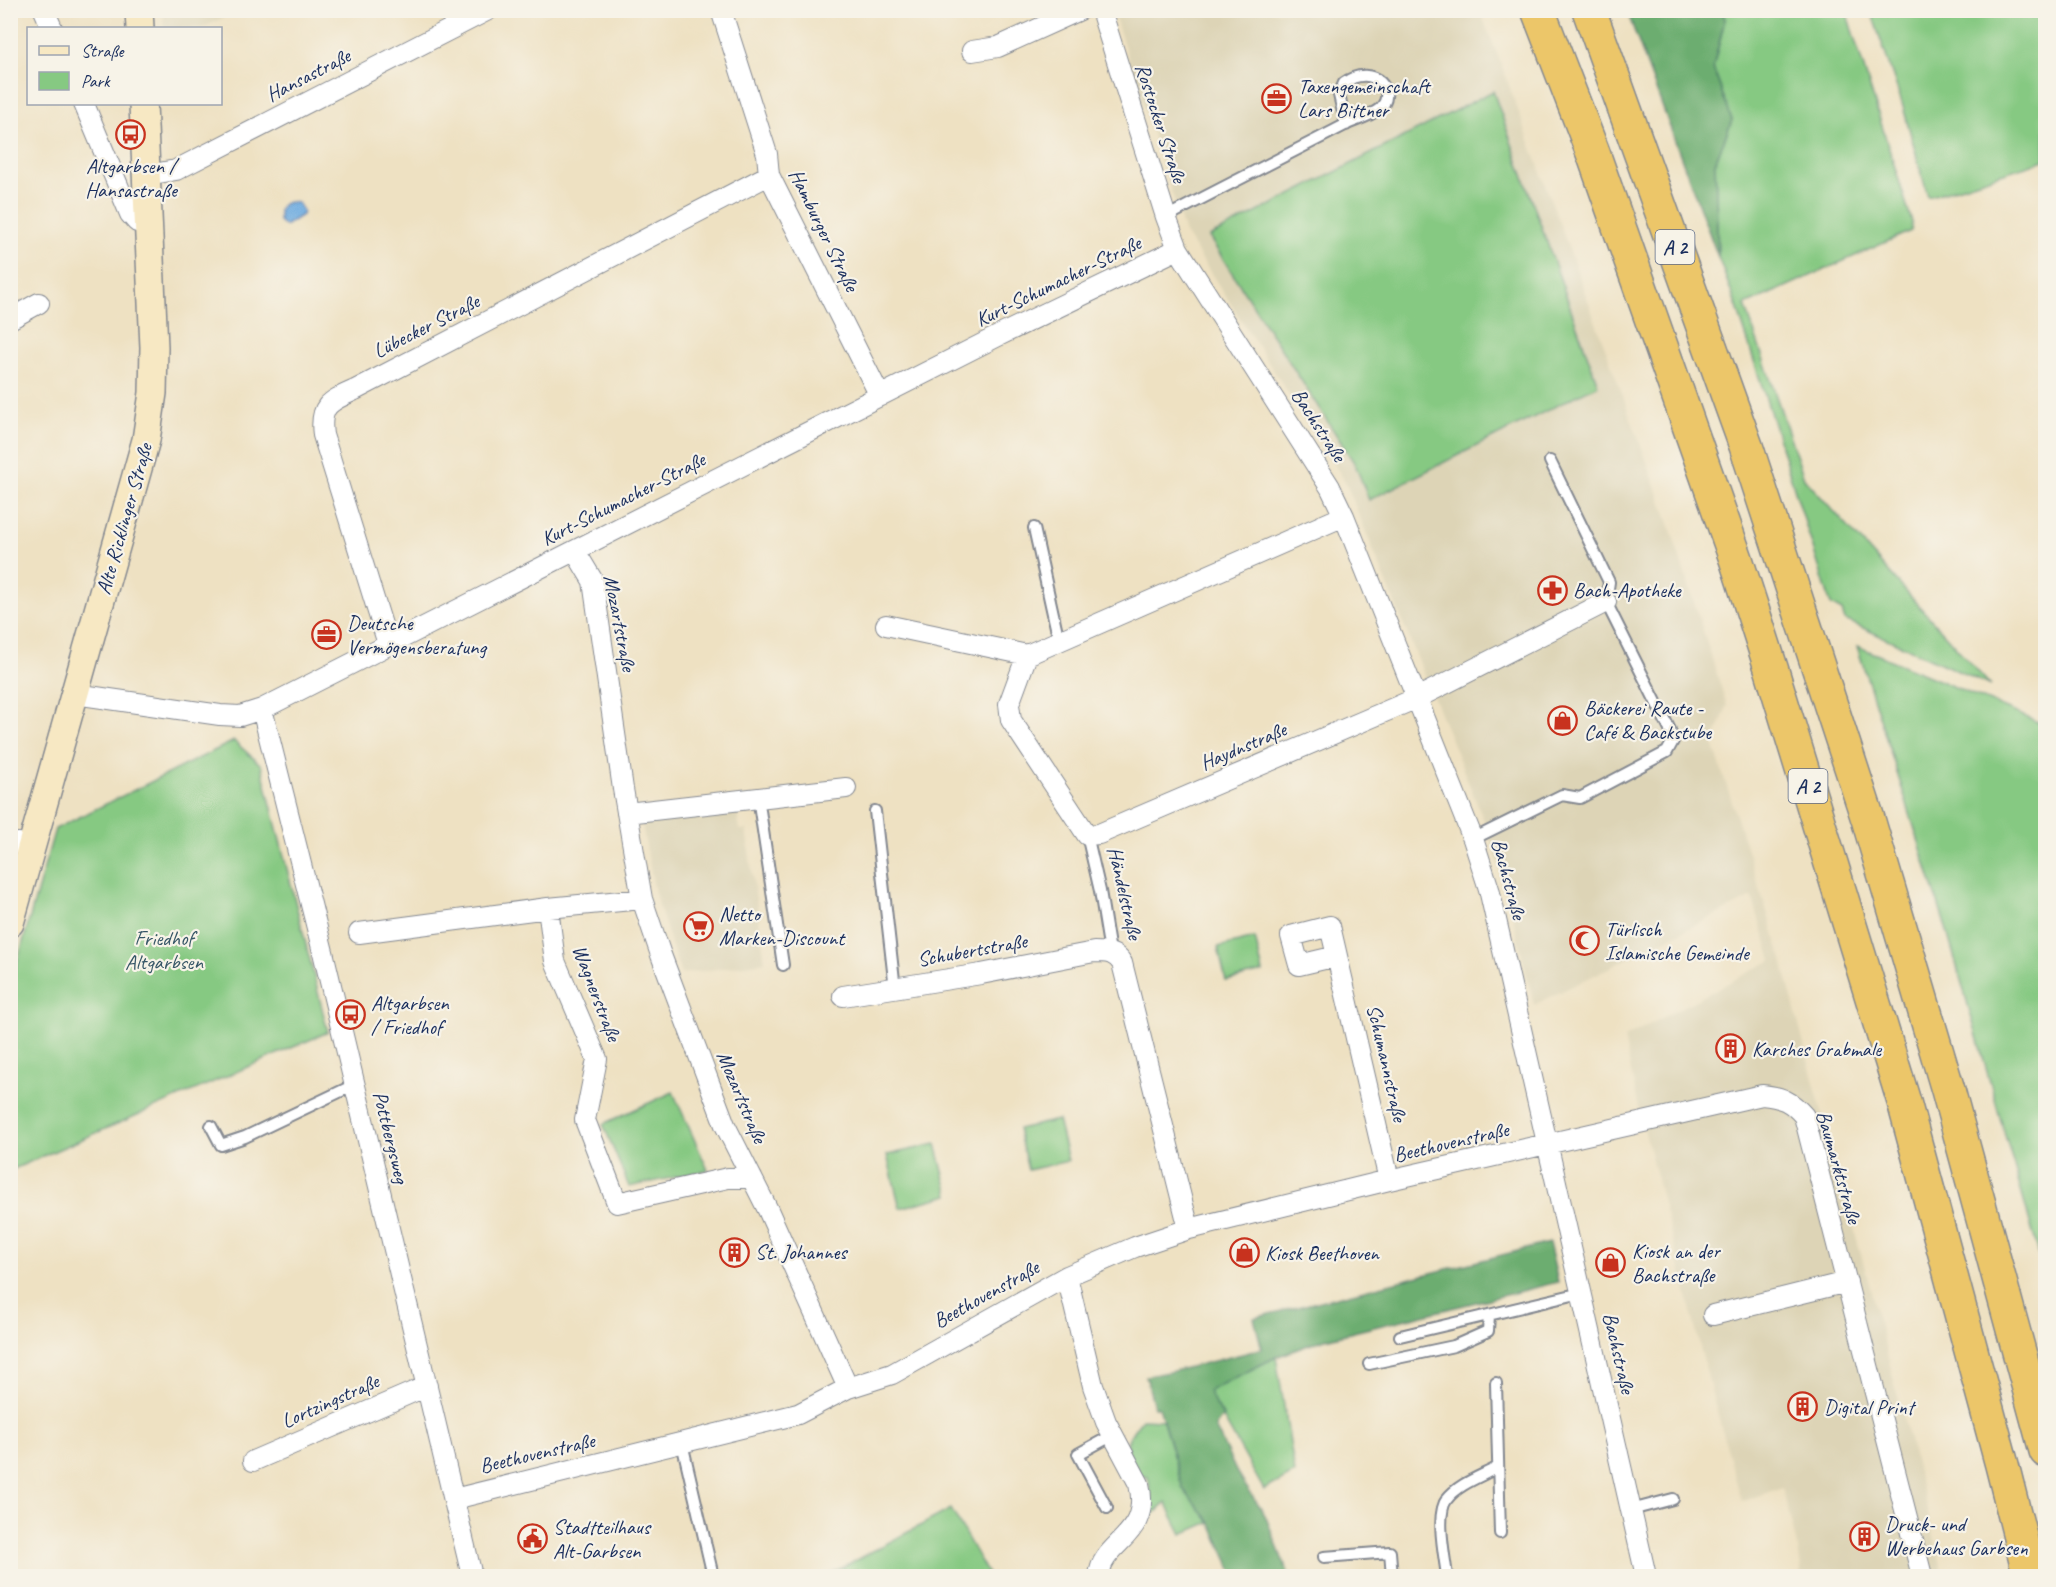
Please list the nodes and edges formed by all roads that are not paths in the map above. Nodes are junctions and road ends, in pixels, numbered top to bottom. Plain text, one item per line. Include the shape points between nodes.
1 (44, 10) edge
2 (139, 10) edge
3 (488, 10) edge
4 (721, 10) edge
5 (1080, 10) edge
6 (1101, 10) edge
7 (1538, 10) edge
8 (1591, 10) edge
9 (52, 27) edge
10 (140, 27) edge
11 (972, 51) dead end
12 (84, 105) edge
13 (143, 105) edge
14 (1346, 125) junction
15 (147, 175) junction
16 (769, 176) junction
17 (1166, 217) junction
18 (149, 223) junction
19 (1178, 249) junction
20 (39, 303) dead end
21 (10, 319) edge
22 (880, 396) junction
23 (1550, 461) dead end
24 (1344, 516) junction
25 (1034, 528) dead end
26 (575, 551) junction
27 (1606, 602) junction
28 (886, 625) dead end
29 (1059, 640) junction
30 (388, 644) junction
31 (1027, 655) junction
32 (75, 694) junction
33 (1417, 698) junction
34 (262, 709) junction
35 (846, 788) dead end
36 (758, 797) junction
37 (875, 812) dead end
38 (627, 813) junction
39 (1087, 835) junction
40 (1473, 839) junction
41 (21, 845) edge
42 (642, 899) junction
43 (548, 908) junction
44 (10, 923) edge
45 (359, 933) dead end
46 (1110, 952) junction
47 (1337, 956) dead end
48 (783, 965) dead end
49 (896, 989) junction
50 (843, 996) dead end
51 (354, 1085) junction
52 (211, 1126) dead end
53 (1546, 1145) junction
54 (752, 1178) junction
55 (1389, 1180) junction
56 (1189, 1229) junction
57 (1067, 1276) junction
58 (1847, 1282) junction
59 (1581, 1293) junction
60 (1489, 1315) junction
61 (1713, 1315) dead end
62 (1400, 1336) dead end
63 (1369, 1364) dead end
64 (1496, 1383) dead end
65 (427, 1386) junction
66 (848, 1388) junction
67 (1113, 1435) junction
68 (682, 1443) junction
69 (2046, 1451) edge
70 (253, 1461) dead end
71 (1498, 1467) junction
72 (454, 1499) junction
73 (1673, 1500) dead end
74 (1107, 1508) dead end
75 (1631, 1510) junction
76 (1500, 1533) dead end
77 (1324, 1557) dead end
78 (472, 1576) edge
79 (713, 1576) edge
80 (1099, 1576) edge
81 (1392, 1576) edge
82 (1447, 1576) edge
83 (1646, 1576) edge
84 (1922, 1576) edge
85 (2030, 1576) edge

1 - 9 street
2 - 10 main road
3 - 15 street, Hansastraße via 176,170
4 - 16 street, Hamburger Straße via 767,154
5 - 11 street via 998,47
6 - 17 street, Rostocker Straße
7 - 85 highway, A 2 via 1597,164 1772,671 1904,1102
8 - 69 highway, A 2 via 1746,446 1868,819 1948,1090
12 - 18 street via 130,214 137,222
13 - 15 main road, Alte Ricklinger Straße
14 - 14 lane via 1384,105 1383,85 1375,77 1365,75 1344,83 1339,94
14 - 17 lane
15 - 18 main road, Alte Ricklinger Straße
16 - 22 street, Hamburger Straße
16 - 30 street, Lübecker Straße via 328,404 323,414 323,435
17 - 19 street, Rostocker Straße
18 - 32 main road, Alte Ricklinger Straße via 154,346 146,440
19 - 22 street, Kurt-Schumacher-Straße
19 - 24 street, Bachstraße via 1330,487
20 - 21 street
22 - 26 street, Kurt-Schumacher-Straße
23 - 27 lane via 1609,582
24 - 29 street
24 - 33 street, Bachstraße
25 - 29 lane
26 - 30 street, Kurt-Schumacher-Straße
26 - 38 street, Mozartstraße via 593,581
27 - 33 street, Haydnstraße
27 - 40 lane via 1670,730 1673,741 1667,752 1580,798 1562,795
28 - 31 street
29 - 31 street
30 - 34 street, Kurt-Schumacher-Straße
31 - 39 street, Händelstraße via 1009,704 1011,720
32 - 34 street, Kurt-Schumacher-Straße via 220,715 240,716
32 - 41 main road, Alte Ricklinger Straße
33 - 39 street, Haydnstraße via 1099,834
33 - 40 street, Bachstraße
34 - 51 street, Pottbergsweg
35 - 36 street
36 - 38 street
36 - 48 lane
37 - 49 lane
38 - 42 street, Mozartstraße
39 - 46 lane, Händelstraße
40 - 53 street, Bachstraße via 1489,889
41 - 44 main road, Alte Ricklinger Straße
42 - 43 street
42 - 54 street, Mozartstraße via 725,1125
43 - 45 street
43 - 54 street, Wagnerstraße via 555,961 597,1059 585,1120 617,1203 728,1178
46 - 49 street, Schubertstraße
46 - 56 street, Händelstraße via 1122,963
47 - 55 street, Schumannstraße
49 - 50 street, Schubertstraße
51 - 52 lane via 221,1145
51 - 65 street, Pottbergsweg
53 - 55 street, Beethovenstraße
53 - 58 street, Baumarktstraße via 1762,1095 1777,1096 1794,1104 1804,1116
53 - 59 street, Bachstraße
54 - 66 street, Mozartstraße
55 - 56 street, Beethovenstraße
56 - 57 street, Beethovenstraße
57 - 66 street, Beethovenstraße via 892,1374
57 - 67 street via 1093,1386
58 - 61 street
58 - 84 street, Baumarktstraße
59 - 60 lane
59 - 75 street, Bachstraße
60 - 62 lane
60 - 63 lane via 1488,1330 1454,1346
64 - 71 lane
65 - 70 street, Lortzingstraße
65 - 72 street, Pottbergsweg
66 - 68 street, Beethovenstraße via 798,1414
67 - 74 lane via 1078,1454
67 - 80 street via 1139,1485 1141,1505 1135,1525 1102,1563
68 - 72 street, Beethovenstraße
68 - 79 lane
71 - 76 lane
71 - 82 lane via 1455,1491 1442,1506
72 - 78 street, Pottbergsweg
73 - 75 lane
75 - 83 street, Bachstraße
77 - 81 lane via 1390,1552

